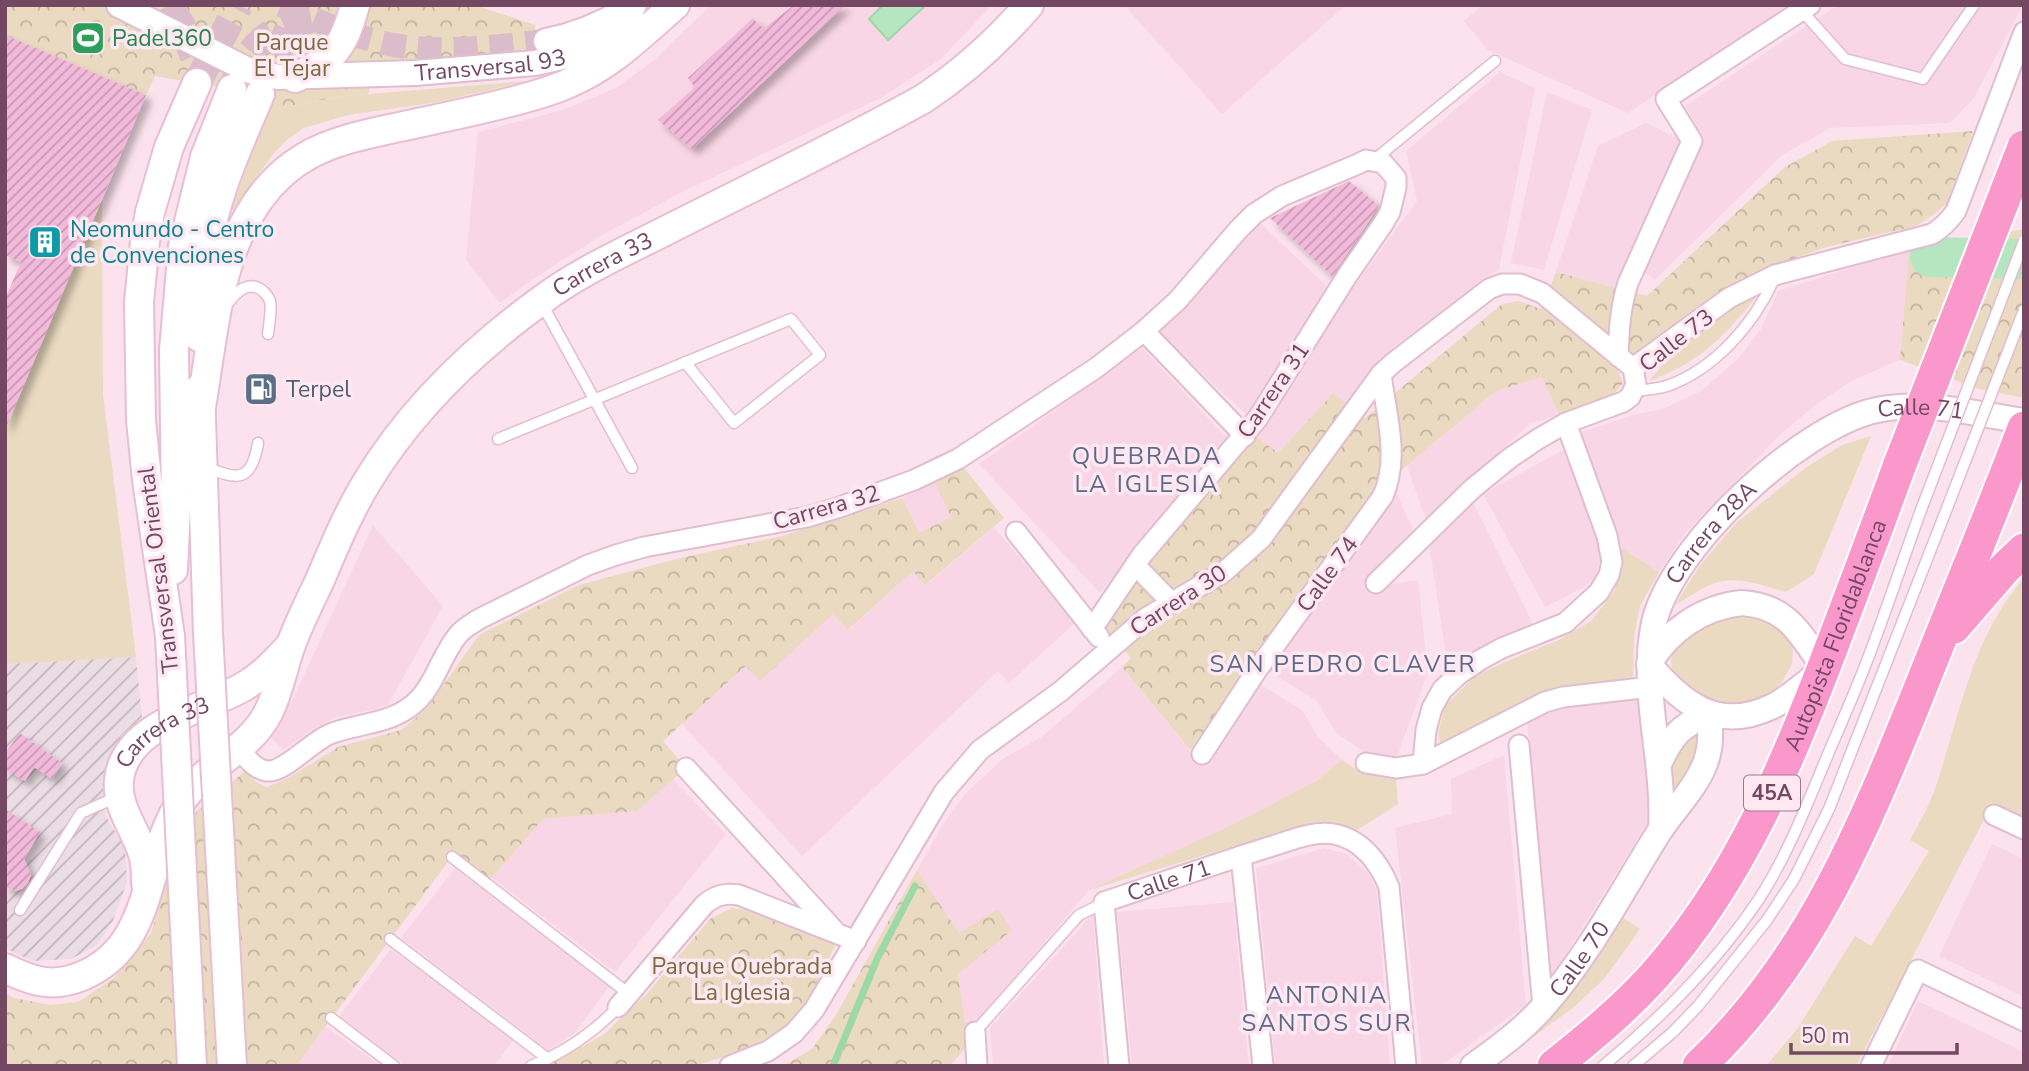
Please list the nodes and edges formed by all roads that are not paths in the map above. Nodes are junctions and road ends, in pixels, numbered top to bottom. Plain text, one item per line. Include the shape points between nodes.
1 (119, 5) edge
2 (355, 5) edge
3 (634, 5) edge
4 (675, 5) edge
5 (1029, 5) edge
6 (1974, 5) edge
7 (1806, 8) edge
8 (2024, 32) edge
9 (546, 41) tunnel mouth
10 (1495, 61) dead end
11 (295, 78) junction
12 (197, 83) tunnel mouth
13 (232, 89) tunnel mouth
14 (260, 94) tunnel mouth
15 (2024, 147) edge
16 (1382, 165) junction
17 (2024, 241) edge
18 (1775, 275) junction
19 (549, 306) junction
20 (2024, 310) edge
21 (1144, 331) junction
22 (268, 334) dead end
23 (213, 335) junction
24 (685, 362) junction
25 (1625, 362) junction
26 (1381, 374) junction
27 (1634, 391) junction
28 (596, 399) junction
29 (201, 407) junction
30 (2024, 421) edge
31 (1566, 423) junction
32 (2024, 428) edge
33 (1822, 433) joint
34 (1245, 436) junction
35 (498, 439) dead end
36 (258, 443) dead end
37 (203, 465) junction
38 (632, 468) dead end
39 (1016, 532) dead end
40 (2024, 551) edge
41 (1135, 565) junction
42 (1376, 583) dead end
43 (1171, 602) junction
44 (1092, 629) junction
45 (170, 636) junction
46 (292, 643) junction
47 (1108, 649) junction
48 (1935, 651) junction
49 (1824, 668) junction
50 (1650, 675) junction
51 (218, 700) junction
52 (1708, 713) junction
53 (243, 743) junction
54 (1519, 745) dead end
55 (1202, 754) dead end
56 (1366, 762) dead end
57 (1423, 764) junction
58 (1659, 764) junction
59 (686, 768) dead end
60 (119, 796) junction
61 (1994, 815) dead end
62 (172, 819) junction
63 (1661, 829) junction
64 (2024, 829) edge
65 (1241, 856) junction
66 (452, 857) dead end
67 (1104, 902) junction
68 (143, 907) junction
69 (20, 910) dead end
70 (846, 937) junction
71 (390, 939) dead end
72 (5, 968) edge
73 (624, 1001) junction
74 (1543, 1007) junction
75 (331, 1018) dead end
76 (2024, 1021) edge
77 (975, 1032) joint
78 (548, 1059) junction
79 (192, 1066) edge
80 (232, 1066) edge
81 (394, 1066) edge
82 (531, 1066) edge
83 (730, 1066) edge
84 (977, 1066) edge
85 (1119, 1066) edge
86 (1263, 1066) edge
87 (1406, 1066) edge
88 (1474, 1066) edge
89 (1554, 1066) edge
90 (1603, 1066) edge
91 (1633, 1066) edge
92 (1699, 1066) edge
93 (1871, 1066) edge

1 - 11 street, Transversal 93 via 250,71
2 - 11 main road via 337,50
3 - 9 street, Transversal 93 via 574,35
4 - 11 street, Transversal 93 via 630,33 560,59 415,73
4 - 23 main road via 621,53 570,83 498,105 361,135 306,156 274,181 234,245
5 - 19 main road, Carrera 33 via 978,59 923,99 605,262
6 - 7 lane via 1923,79 1845,59
7 - 25 street via 1666,99 1692,141 1628,283 1619,322
8 - 18 street, Calle 73 via 1948,223 1932,234
10 - 16 lane
12 - 45 main road, Transversal Oriental via 169,147 150,212 139,302 141,420
13 - 45 main road via 205,157 183,246 174,350 176,507
14 - 29 main road, Transversal Oriental via 222,189 206,253 199,310
15 - 49 highway, Autopista Floridablanca / 45A, bridge
16 - 21 street, Carrera 32 via 1366,160 1282,196 1254,214
16 - 34 street, Carrera 31 via 1396,178 1390,212
17 - 90 lane, bridge via 1865,666 1777,868 1753,907 1685,992
18 - 25 street, Calle 73
18 - 27 lane via 1753,317 1715,356 1688,377 1664,387
19 - 28 lane
19 - 46 main road, Carrera 33 via 496,336 439,389 389,449 350,512
20 - 91 lane, bridge via 1829,809 1794,879 1698,1006
21 - 34 street
21 - 53 street, Carrera 32 via 982,444 914,480 807,517 645,547 588,565 464,628 421,697 393,717 330,734 279,769 268,771 249,761
22 - 23 lane via 270,302 263,290 244,286 228,302
23 - 29 main road
24 - 24 lane via 791,319 820,355 734,424
24 - 28 lane
25 - 26 street, Carrera 30 via 1542,293 1520,284 1502,284 1489,289
25 - 27 street, Calle 73 via 1636,377
26 - 43 street, Carrera 30 via 1261,539 1225,571
26 - 55 street, Calle 74 via 1392,457 1383,496
27 - 31 street, Calle 73 via 1615,407
28 - 35 lane
28 - 38 lane
29 - 37 main road, Transversal Oriental
30 - 33 street, Calle 71 via 1904,406 1851,418
31 - 42 street, Calle 73 via 1489,473
31 - 57 street via 1607,536 1612,562 1609,575 1565,623 1502,648 1441,690 1426,730
32 - 48 highway
33 - 50 street, Carrera 28A via 1770,469 1691,553 1672,581 1653,624
34 - 41 street, Carrera 31
36 - 37 lane via 255,464 247,472 227,475
37 - 80 main road, Transversal Oriental, bridge
39 - 44 street
40 - 48 highway
41 - 43 street
41 - 44 street, Carrera 31
43 - 47 street, Carrera 30
44 - 47 street
45 - 79 main road, Transversal Oriental, bridge
46 - 51 main road, Carrera 33 via 257,678
46 - 53 main road, Carrera 33 via 269,711
47 - 70 street, Carrera 30 via 968,761
48 - 92 highway via 1862,826 1812,923 1761,999
49 - 50 street via 1780,614 1742,603 1696,616 1668,639
49 - 52 street via 1770,707 1736,716
49 - 89 highway, Autopista Floridablanca / 45A via 1766,807 1710,902 1653,977
50 - 52 street
50 - 57 street via 1545,702
50 - 58 street
51 - 53 main road via 247,717
51 - 60 main road, Carrera 33 via 161,724 145,736 121,768
52 - 58 street via 1678,731
52 - 63 street, Calle 70 via 1705,762
53 - 62 main road, Carrera 33 via 191,790
54 - 74 street
56 - 57 street via 1396,768
58 - 63 street
59 - 70 street
60 - 62 main road via 146,816
60 - 68 main road, Carrera 33 via 143,853
60 - 69 lane via 81,813
61 - 64 street
62 - 68 main road, Carrera 33
63 - 74 street, Calle 70 via 1580,959
65 - 67 street, Calle 71
65 - 86 street
65 - 87 street, Calle 71 via 1323,833 1354,842 1382,869 1389,887
66 - 73 lane
67 - 77 lane, Calle 71 via 1079,915
67 - 85 street
68 - 72 main road, Carrera 33 via 111,958 76,979 51,984
70 - 73 street via 740,895 722,894 704,905
70 - 83 street, Carrera 30 via 814,1010 794,1033 768,1051
71 - 78 lane
73 - 78 lane via 604,1021
74 - 88 street, Calle 70
75 - 81 lane
76 - 93 street via 1918,970
77 - 84 street
78 - 82 lane

